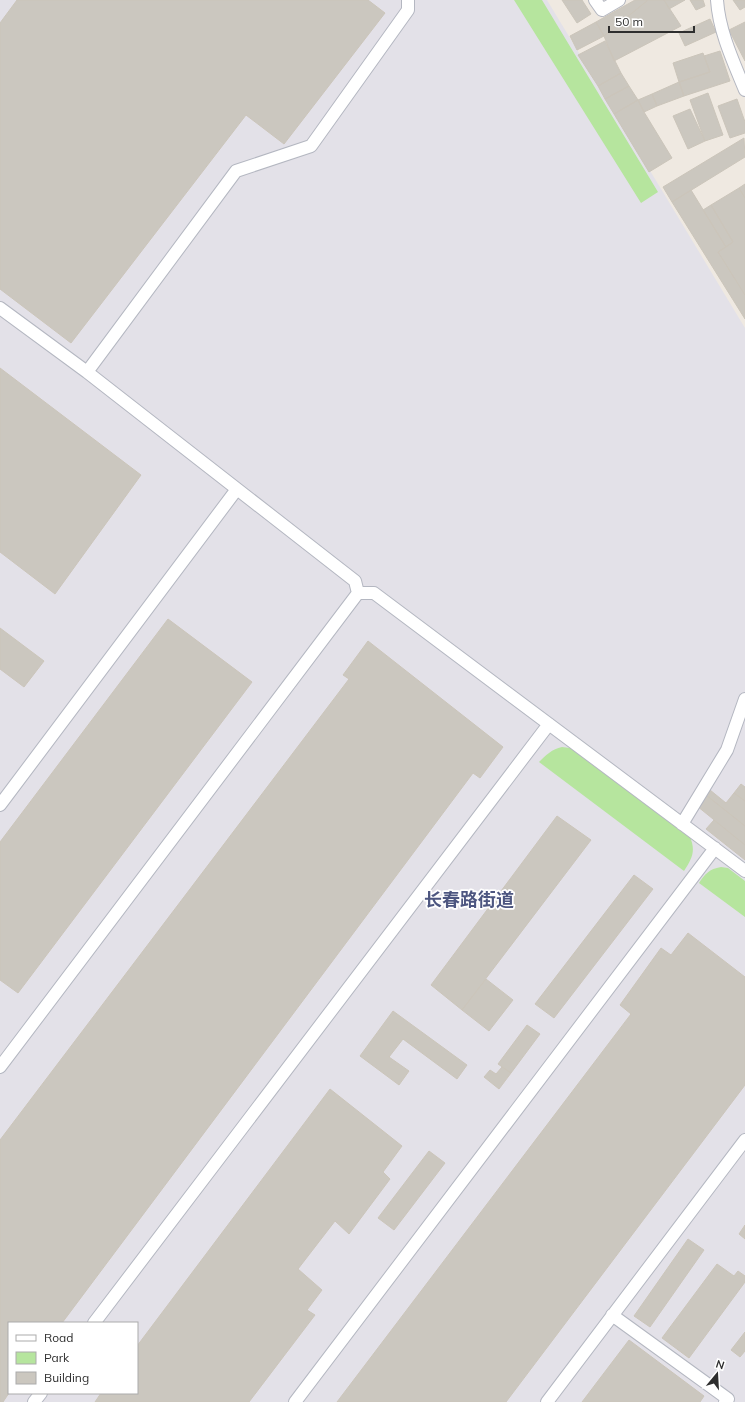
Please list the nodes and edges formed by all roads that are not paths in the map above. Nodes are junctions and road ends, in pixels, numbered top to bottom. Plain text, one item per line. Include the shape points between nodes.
1 (408, 0) edge
2 (595, 0) edge
3 (619, 0) edge
4 (717, 0) edge
5 (745, 90) edge
6 (0, 308) edge
7 (87, 372) junction
8 (237, 489) junction
9 (358, 593) junction
10 (745, 699) edge
11 (549, 724) junction
12 (0, 805) edge
13 (682, 824) junction
14 (715, 848) junction
15 (745, 871) edge
16 (0, 1067) edge
17 (745, 1140) edge
18 (612, 1315) junction
19 (95, 1322) edge
20 (40, 1394) edge
21 (34, 1402) edge
22 (295, 1402) edge
23 (547, 1402) edge
24 (725, 1402) edge

1 - 7 lane via 408,10 311,146 236,171
2 - 3 lane via 602,10
4 - 5 lane via 723,33
6 - 7 lane
7 - 8 lane
8 - 9 lane via 355,581
8 - 12 lane
9 - 11 lane via 374,594
9 - 16 lane
10 - 13 lane via 727,750
11 - 13 lane
11 - 19 lane
13 - 14 lane
14 - 15 lane
14 - 22 lane
17 - 18 lane
18 - 23 lane
18 - 24 lane via 728,1399
20 - 21 lane

